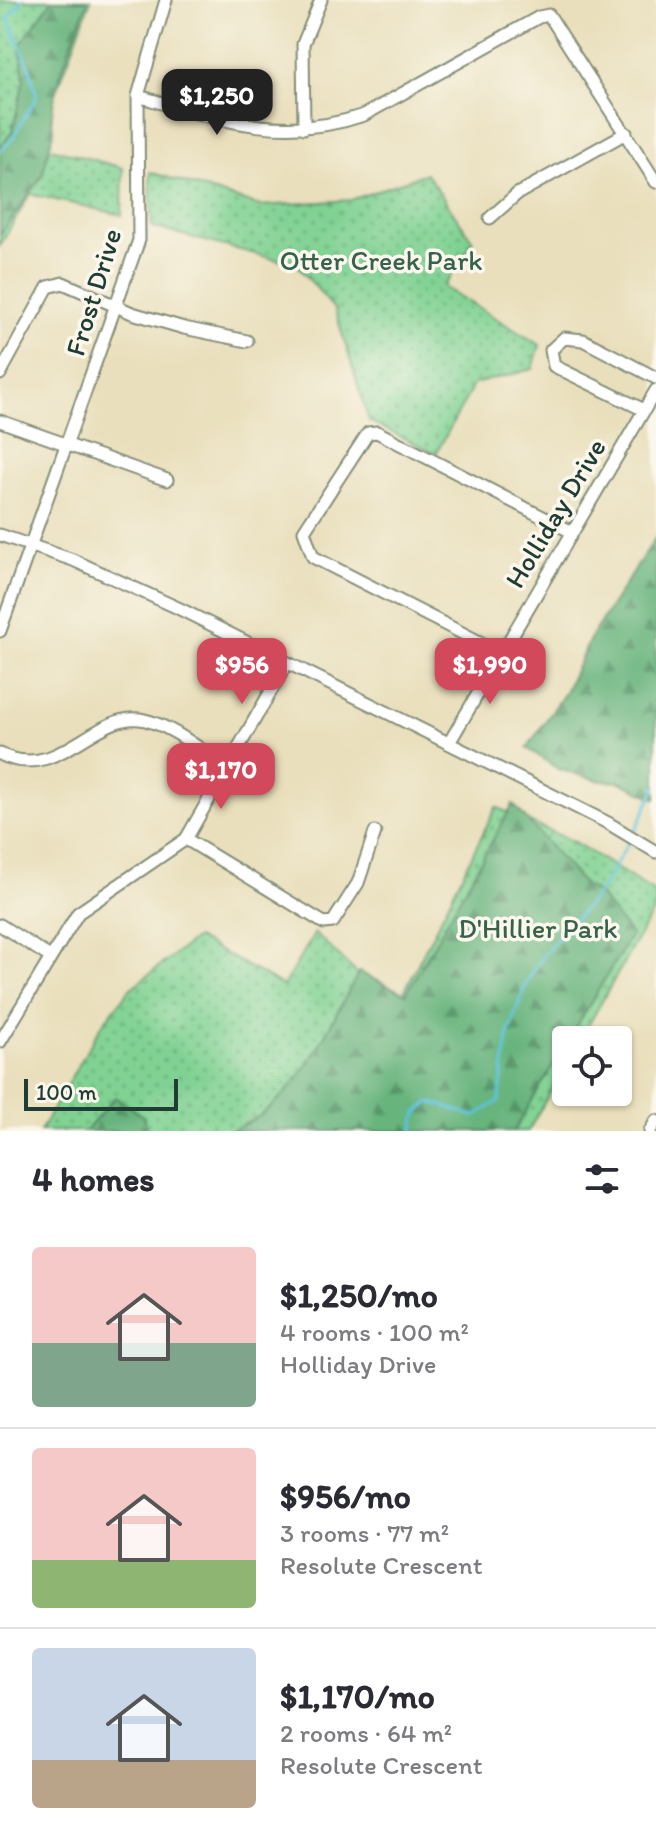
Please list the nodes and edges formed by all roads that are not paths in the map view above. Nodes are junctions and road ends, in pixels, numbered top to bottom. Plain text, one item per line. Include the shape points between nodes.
1 (166, 0) edge
2 (321, 0) edge
3 (138, 96) junction
4 (304, 128) junction
5 (626, 133) junction
6 (656, 182) edge
7 (490, 218) dead end
8 (117, 307) junction
9 (247, 341) dead end
10 (0, 374) edge
11 (656, 378) edge
12 (656, 390) edge
13 (644, 410) junction
14 (0, 421) edge
15 (67, 445) junction
16 (167, 480) dead end
17 (572, 532) junction
18 (0, 535) edge
19 (33, 545) junction
20 (0, 631) edge
21 (501, 653) junction
22 (287, 663) junction
23 (449, 743) junction
24 (0, 754) edge
25 (226, 766) junction
26 (375, 832) dead end
27 (186, 839) junction
28 (654, 851) edge
29 (0, 925) edge
30 (50, 957) junction
31 (0, 1042) edge
32 (656, 1121) edge
33 (650, 1131) edge

1 - 3 street, Frost Drive
2 - 4 street via 303,44
3 - 4 street via 264,129
3 - 8 street, Frost Drive via 139,240
4 - 5 street via 364,115 549,15
5 - 6 street
5 - 7 street via 517,194
8 - 9 street
8 - 10 street via 63,283 48,287
8 - 15 street, Frost Drive
11 - 13 street via 583,340 564,338 551,350 554,366
12 - 13 street, Holliday Drive
13 - 17 street, Holliday Drive
14 - 15 street
15 - 16 street
15 - 19 street, Frost Drive
17 - 21 street, Holliday Drive
17 - 21 street via 377,432 368,433 304,531 313,557
18 - 19 street
19 - 20 street, Frost Drive
19 - 22 street
21 - 23 street, Holliday Drive
22 - 23 street
22 - 25 street
23 - 28 street
24 - 25 street via 42,759 63,754 122,719 143,720 167,728
25 - 27 street
26 - 27 street via 358,883 333,922 324,923
27 - 30 street via 78,913
29 - 30 street
30 - 31 street
32 - 33 street

